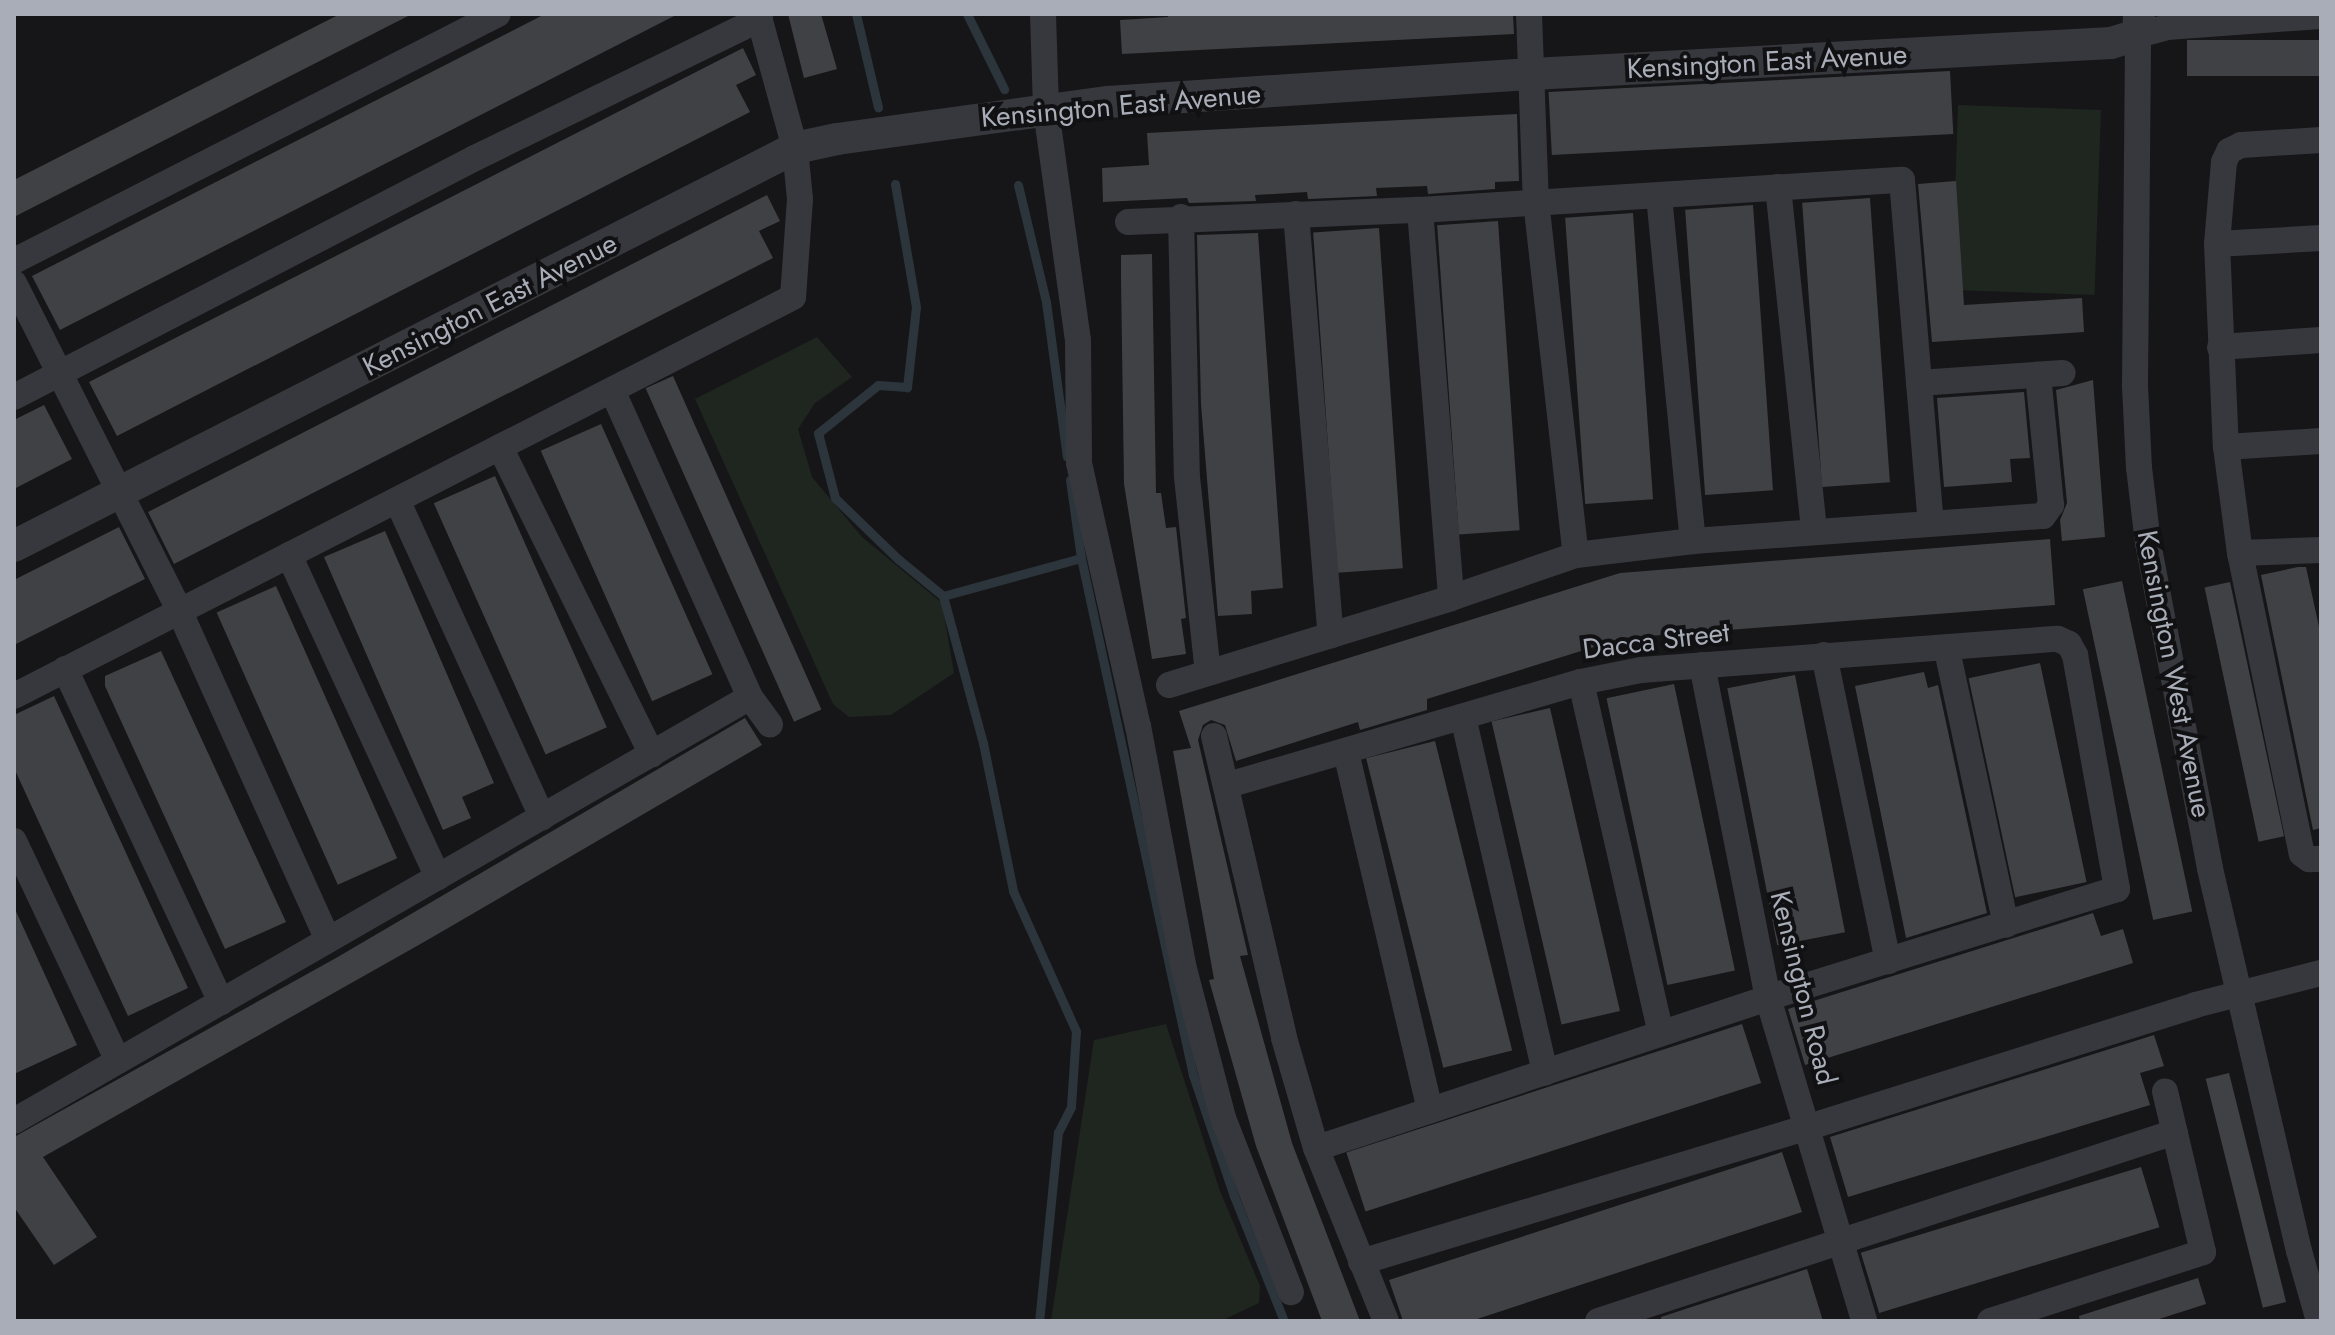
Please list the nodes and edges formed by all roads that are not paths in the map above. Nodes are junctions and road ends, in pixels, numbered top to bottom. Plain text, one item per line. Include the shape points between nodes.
1 (498, 14) edge
2 (1043, 14) edge
3 (1529, 14) edge
4 (2321, 16) edge
5 (759, 17) edge
6 (2138, 25) edge
7 (1533, 74) junction
8 (1046, 110) junction
9 (2321, 140) edge
10 (795, 148) junction
11 (1778, 187) junction
12 (1659, 196) junction
13 (1536, 201) junction
14 (1420, 210) junction
15 (1296, 214) junction
16 (1181, 217) junction
17 (1128, 222) dead end
18 (2321, 238) edge
19 (2217, 244) junction
20 (14, 261) edge
21 (14, 283) edge
22 (2321, 340) edge
23 (2220, 347) junction
24 (59, 374) junction
25 (1919, 383) junction
26 (612, 390) junction
27 (14, 397) edge
28 (2321, 441) edge
29 (500, 447) junction
30 (2226, 447) junction
31 (118, 493) junction
32 (397, 500) junction
33 (1931, 523) junction
34 (1814, 531) junction
35 (1693, 541) junction
36 (14, 546) edge
37 (2321, 550) edge
38 (2240, 553) junction
39 (289, 555) junction
40 (1576, 555) junction
41 (1451, 598) junction
42 (179, 610) junction
43 (1331, 636) junction
44 (1947, 650) junction
45 (1824, 655) junction
46 (1702, 665) junction
47 (65, 669) junction
48 (1208, 673) junction
49 (1581, 682) junction
50 (1169, 685) dead end
51 (14, 696) edge
52 (750, 697) junction
53 (1463, 717) junction
54 (770, 725) dead end
55 (1214, 736) dead end
56 (1346, 752) junction
57 (652, 754) junction
58 (1228, 785) junction
59 (542, 817) junction
60 (14, 841) edge
61 (2321, 859) edge
62 (438, 877) junction
63 (2006, 925) junction
64 (328, 940) junction
65 (1888, 961) junction
66 (2321, 973) edge
67 (2239, 993) junction
68 (1768, 998) junction
69 (221, 1002) junction
70 (1661, 1033) junction
71 (118, 1061) junction
72 (1545, 1073) junction
73 (2165, 1091) dead end
74 (1430, 1110) junction
75 (14, 1121) edge
76 (1806, 1128) junction
77 (2175, 1132) junction
78 (1316, 1148) junction
79 (1839, 1243) junction
80 (1361, 1262) junction
81 (1291, 1292) dead end
82 (1386, 1321) edge
83 (1598, 1321) edge
84 (1864, 1321) edge
85 (1990, 1321) edge
86 (2319, 1321) edge

1 - 20 street
2 - 8 street
3 - 7 street
4 - 6 street, Kensington East Avenue
5 - 10 street
5 - 24 street
6 - 7 street, Kensington East Avenue via 2094,44
6 - 67 street, Kensington West Avenue via 2139,468 2152,565
7 - 8 street, Kensington East Avenue
7 - 13 street
8 - 10 street, Kensington East Avenue
8 - 81 street via 1078,340 1079,463 1100,570 1138,726 1184,969 1223,1118
9 - 19 street via 2241,145 2229,151
10 - 26 street via 800,199 793,297
10 - 31 street, Kensington East Avenue
11 - 12 street
11 - 25 street via 1902,180
11 - 34 street
12 - 13 street
12 - 35 street
13 - 14 street
13 - 40 street
14 - 15 street
14 - 41 street
15 - 16 street
15 - 43 street
16 - 17 street
16 - 48 street via 1187,477
18 - 19 street
19 - 23 street
21 - 24 street
22 - 23 street
23 - 30 street
24 - 27 street
24 - 31 street
25 - 33 street
25 - 33 street via 2050,374 2051,505 2043,516
26 - 29 street
26 - 52 street
28 - 30 street
29 - 32 street
29 - 57 street
30 - 38 street
31 - 36 street, Kensington East Avenue
31 - 42 street
32 - 39 street
32 - 59 street
33 - 34 street
34 - 35 street
35 - 40 street
37 - 38 street
38 - 61 street via 2302,854
39 - 42 street
39 - 62 street
40 - 41 street
41 - 43 street
42 - 47 street
42 - 64 street
43 - 48 street
44 - 45 street, Dacca Street
44 - 63 street
44 - 63 street, Dacca Street via 2058,639 2075,655 2117,889
45 - 46 street, Dacca Street
45 - 65 street
46 - 49 street, Dacca Street
46 - 68 street, Kensington Road
47 - 51 street
47 - 69 street
48 - 50 street
49 - 53 street, Dacca Street
49 - 70 street
52 - 54 street
52 - 57 street
53 - 56 street, Dacca Street
53 - 72 street
55 - 58 street
56 - 58 street, Dacca Street
56 - 74 street
57 - 59 street
58 - 78 street via 1284,1038
59 - 62 street
60 - 71 street
62 - 64 street
63 - 65 street
64 - 69 street
65 - 68 street
66 - 67 street
67 - 76 street
67 - 86 street, Kensington West Avenue
68 - 70 street
68 - 76 street, Kensington Road
69 - 71 street
70 - 72 street
71 - 75 street
72 - 74 street
73 - 77 street
74 - 78 street
76 - 79 street, Kensington Road
76 - 80 street
77 - 79 street
77 - 85 street via 2203,1252
78 - 80 street
79 - 83 street
79 - 84 street, Kensington Road
80 - 82 street

